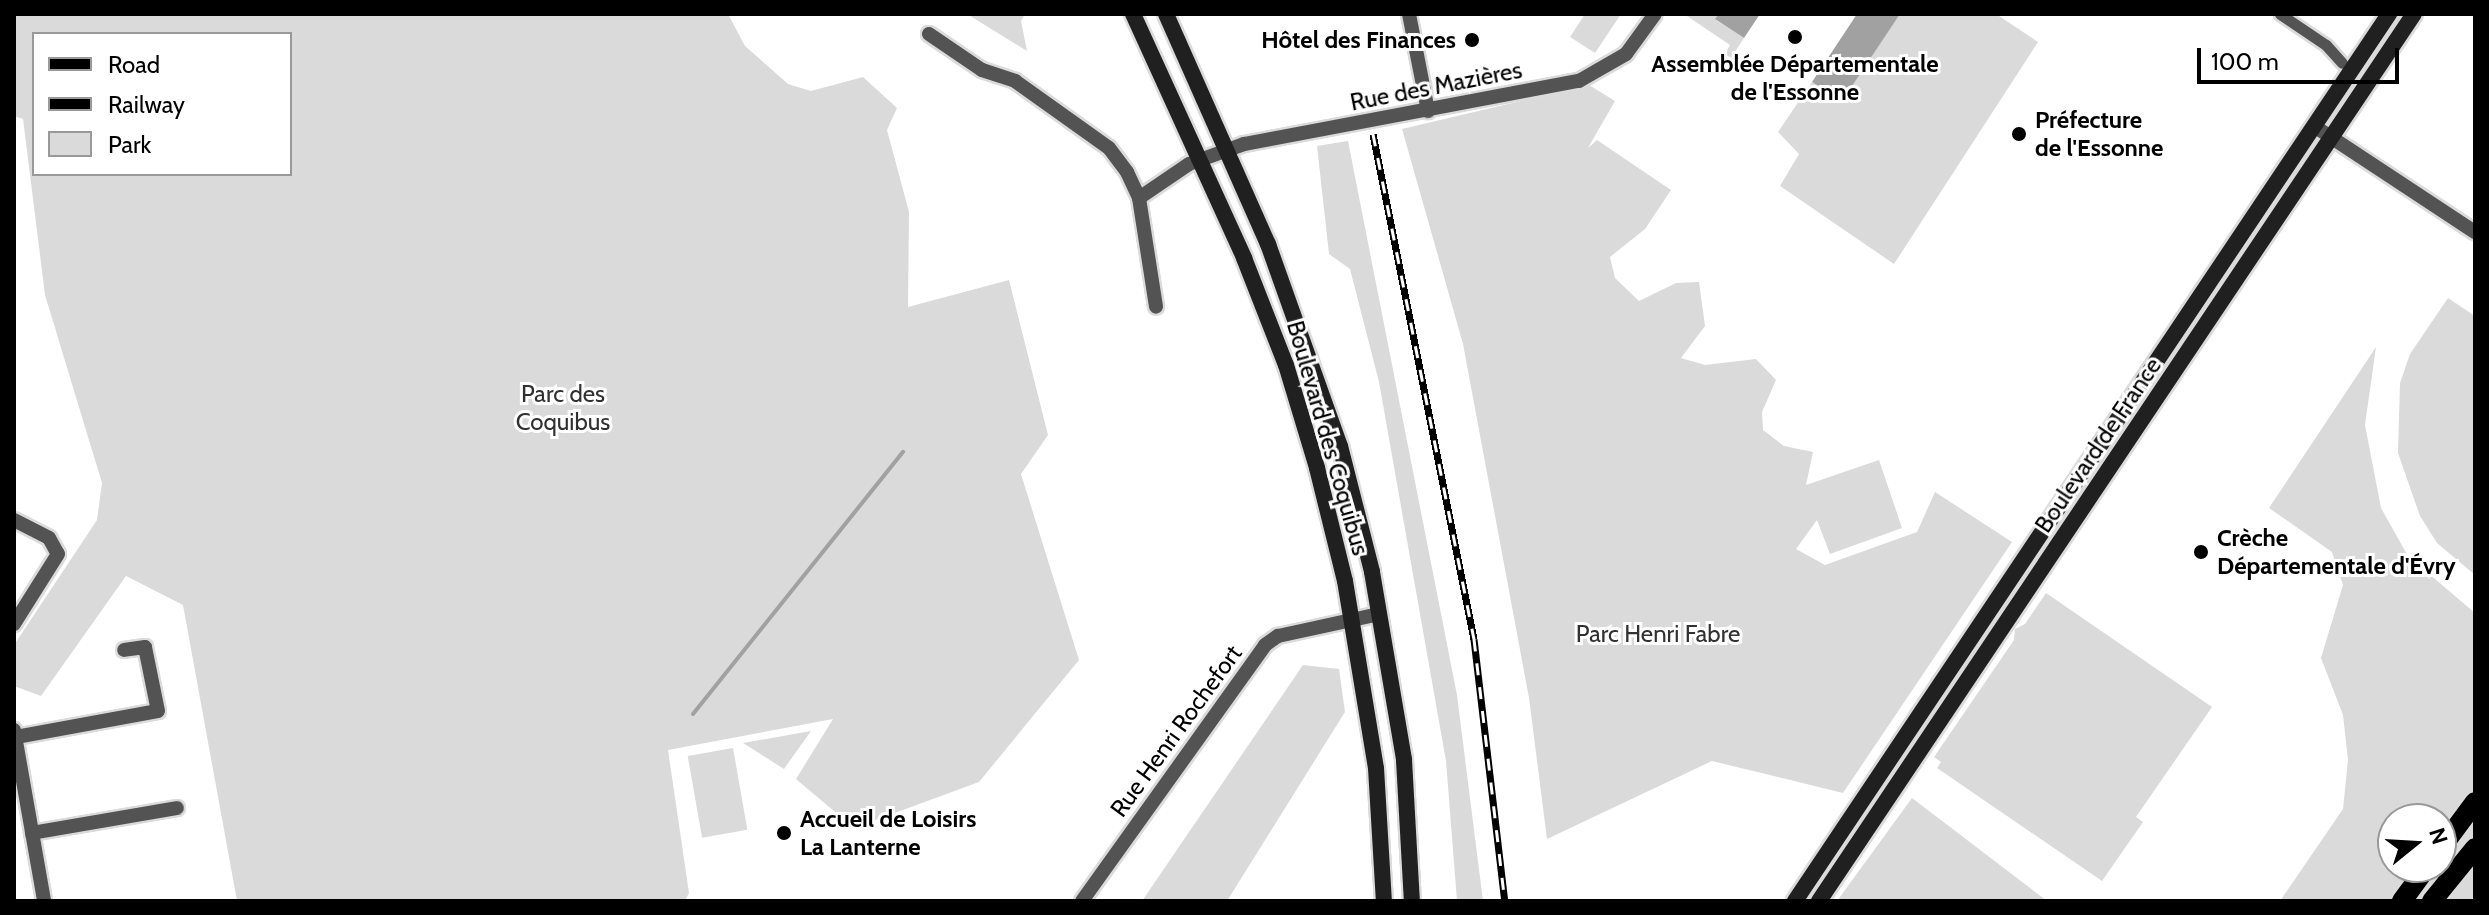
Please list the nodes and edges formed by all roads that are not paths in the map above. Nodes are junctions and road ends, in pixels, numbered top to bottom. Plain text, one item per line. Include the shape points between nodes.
1 (1133, 14) edge
2 (1166, 14) edge
3 (1409, 14) edge
4 (1655, 14) edge
5 (2280, 14) edge
6 (2389, 14) edge
7 (2414, 14) edge
8 (929, 34) dead end
9 (2342, 63) dead end
10 (1428, 111) junction
11 (2314, 126) junction
12 (2332, 137) junction
13 (1226, 149) junction
14 (1201, 159) junction
15 (1139, 198) junction
16 (2475, 232) edge
17 (1156, 307) dead end
18 (14, 520) edge
19 (1379, 614) junction
20 (1352, 618) junction
21 (14, 624) edge
22 (124, 650) dead end
23 (15, 734) edge
24 (2475, 802) edge
25 (177, 808) dead end
26 (2457, 826) edge
27 (32, 833) junction
28 (2475, 848) edge
29 (2415, 883) edge
30 (44, 901) edge
31 (1082, 901) edge
32 (1384, 901) edge
33 (1412, 901) edge
34 (1795, 901) edge
35 (1819, 901) edge
36 (2402, 901) edge
37 (2432, 901) edge

1 - 14 main road, Boulevard des Coquibus
2 - 13 main road, Boulevard des Coquibus
3 - 10 street
4 - 10 street, Rue des Mazières via 1626,54 1595,74
5 - 9 street via 2326,45
6 - 11 main road, Boulevard de France
7 - 12 main road, Boulevard de France
8 - 15 street via 982,70 1015,81 1090,133 1127,172
10 - 13 street, Rue des Mazières
11 - 12 street
11 - 34 main road, Boulevard de France
12 - 16 street
12 - 35 main road, Boulevard de France
13 - 14 street, Rue des Mazières
13 - 19 main road, Boulevard des Coquibus via 1310,353 1340,446
14 - 15 street, Rue des Mazières
14 - 20 main road, Boulevard des Coquibus via 1286,365
15 - 17 street
18 - 21 street via 49,538 58,554
19 - 20 street, Rue Henri Rochefort
19 - 33 main road, Boulevard des Coquibus via 1404,760
20 - 31 street, Rue Henri Rochefort via 1278,636 1265,645
20 - 32 main road, Boulevard des Coquibus via 1376,768
22 - 23 street via 145,647 158,711
23 - 27 street
24 - 26 main road
25 - 27 street
27 - 30 street
28 - 37 main road
29 - 36 main road

